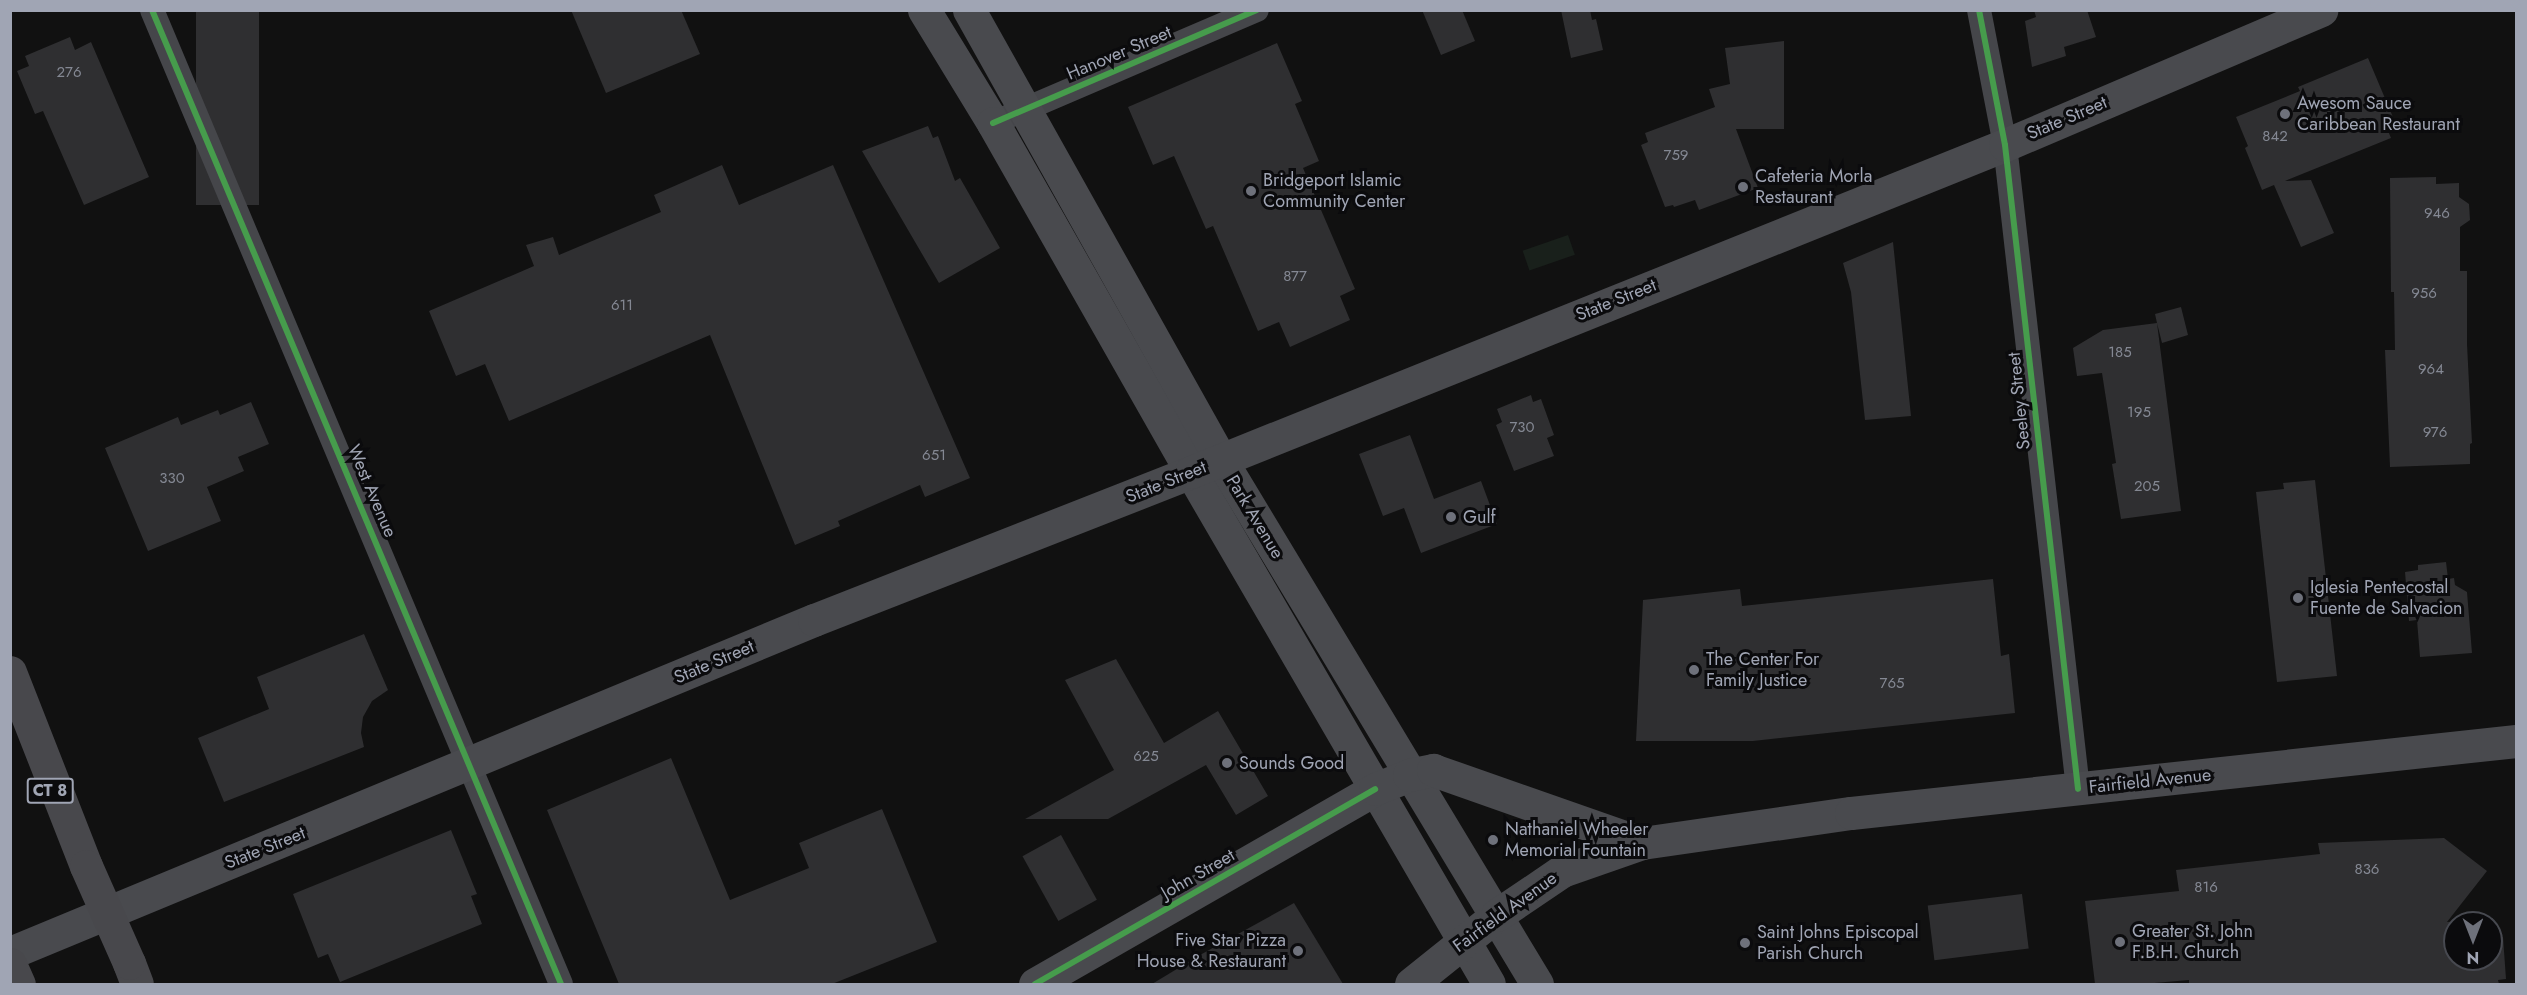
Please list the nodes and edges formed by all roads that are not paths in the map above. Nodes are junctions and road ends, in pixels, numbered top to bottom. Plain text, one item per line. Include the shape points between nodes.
1 (152, 10) edge
2 (924, 10) edge
3 (969, 10) edge
4 (1257, 10) edge
5 (1979, 10) edge
6 (2321, 10) edge
7 (1026, 109) junction
8 (993, 123) junction
9 (2005, 145) junction
10 (1221, 460) junction
11 (1191, 472) junction
12 (10, 672) edge
13 (10, 717) edge
14 (2517, 741) edge
15 (470, 764) junction
16 (1409, 775) junction
17 (1375, 789) junction
18 (2078, 789) junction
19 (1642, 843) junction
20 (86, 866) junction
21 (1497, 915) junction
22 (1464, 940) junction
23 (10, 953) edge
24 (10, 964) edge
25 (133, 974) edge
26 (19, 984) edge
27 (561, 984) edge
28 (1035, 984) edge
29 (1411, 984) edge
30 (1489, 984) edge
31 (1537, 984) edge

1 - 15 street, West Avenue
2 - 8 main road, Park Avenue
3 - 7 main road, Park Avenue
4 - 7 street, Hanover Street
5 - 9 street, Seeley Street
6 - 9 main road, State Street
7 - 8 street, Hanover Street
7 - 10 main road, Park Avenue
8 - 11 main road, Park Avenue
9 - 10 main road, State Street
9 - 18 street, Seeley Street
10 - 11 main road, State Street
10 - 16 main road, Park Avenue
11 - 15 main road, State Street via 814,620
11 - 17 main road, Park Avenue
12 - 20 highway
13 - 20 highway, CT 8
14 - 18 main road, Fairfield Avenue
15 - 23 main road, State Street
15 - 27 street, West Avenue
16 - 17 main road, John Street
16 - 19 main road, Fairfield Avenue via 1433,770
16 - 21 main road, Park Avenue
17 - 22 main road, Park Avenue
17 - 28 main road, John Street
18 - 19 main road, Fairfield Avenue via 1851,813
19 - 21 main road, Fairfield Avenue via 1562,871
20 - 25 highway, CT 8, bridge
21 - 22 main road, Fairfield Avenue
21 - 31 main road, Park Avenue
22 - 29 main road, Fairfield Avenue
22 - 30 main road, Park Avenue
24 - 26 highway

